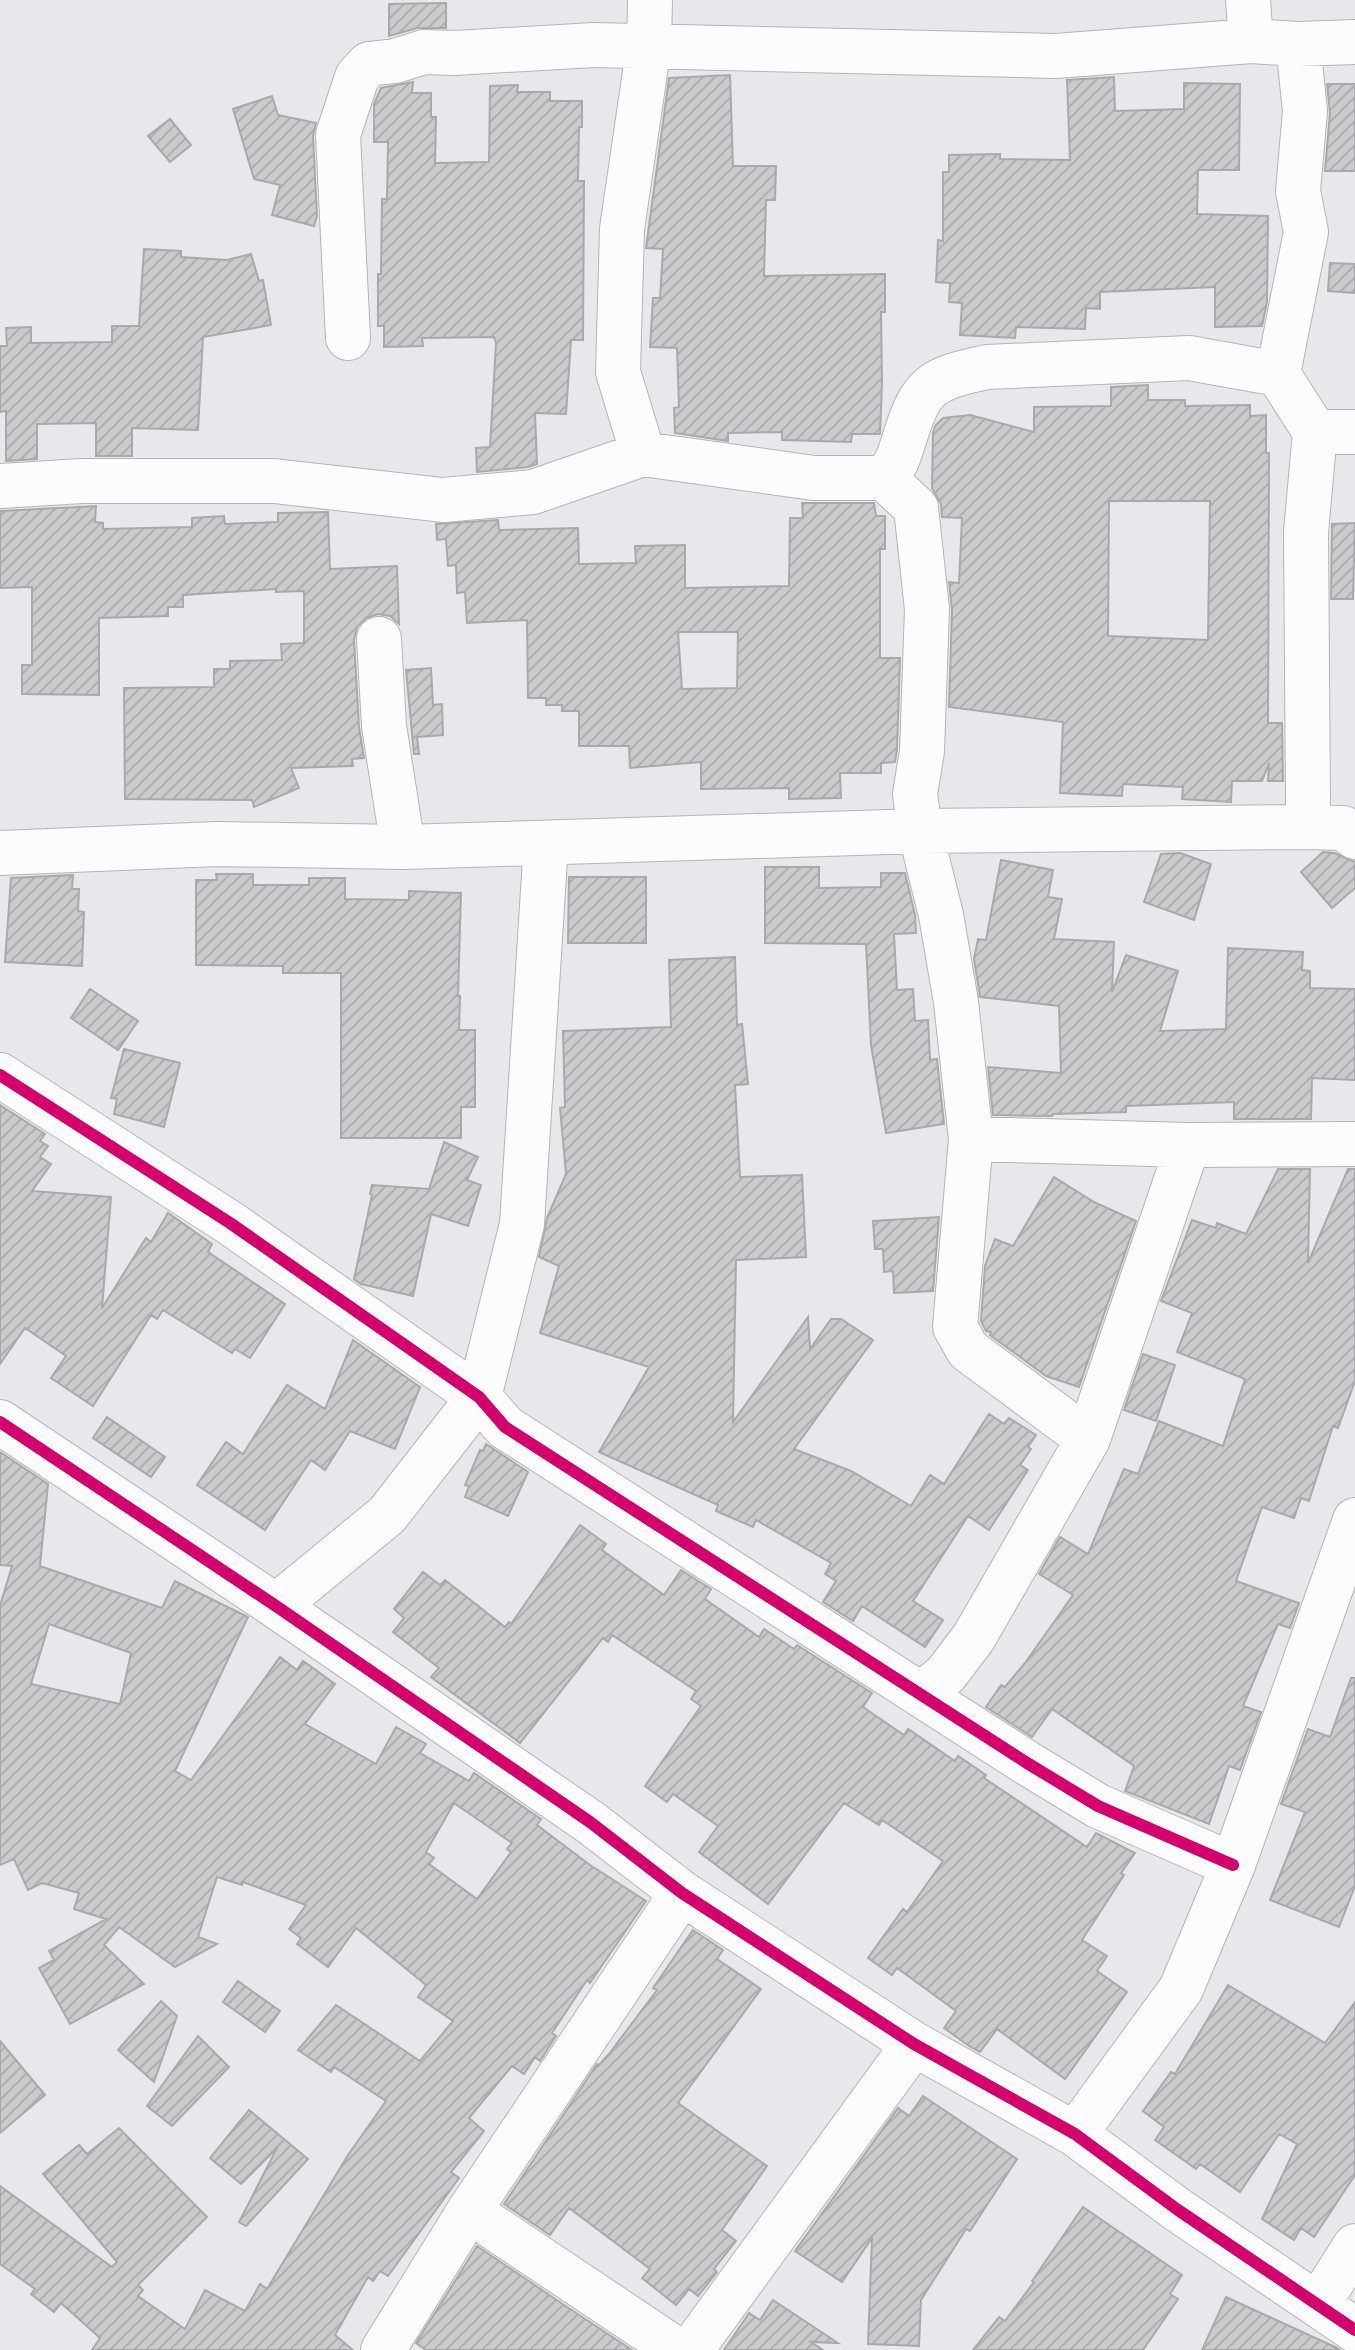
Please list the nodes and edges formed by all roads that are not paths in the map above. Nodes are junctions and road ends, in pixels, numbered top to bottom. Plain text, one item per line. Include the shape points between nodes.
1 (650, 0) edge
2 (1250, 21) edge
3 (1355, 42) edge
4 (1298, 44) junction
5 (649, 45) junction
6 (348, 338) dead end
7 (1278, 374) junction
8 (1335, 432) edge
9 (643, 454) junction
10 (884, 478) junction
11 (0, 486) edge
12 (379, 639) dead end
13 (1306, 827) junction
14 (920, 831) junction
15 (1355, 837) edge
16 (546, 843) junction
17 (403, 847) junction
18 (0, 853) edge
19 (0, 1075) edge
20 (971, 1139) junction
21 (1355, 1144) edge
22 (1188, 1145) junction
23 (479, 1397) junction
24 (0, 1422) edge
25 (1088, 1439) junction
26 (1355, 1520) edge
27 (1342, 1601) edge
28 (276, 1606) junction
29 (921, 1695) junction
30 (1233, 1865) junction
31 (682, 1893) junction
32 (914, 2044) junction
33 (1075, 2134) junction
34 (469, 2211) junction
35 (1355, 2246) edge
36 (1318, 2304) junction
37 (1355, 2330) edge
38 (383, 2350) edge
39 (677, 2350) edge
40 (691, 2350) edge

1 - 5 street
2 - 4 street
2 - 5 street via 1056,56
3 - 4 street
4 - 7 street via 1305,111 1298,191 1306,232
5 - 6 street via 424,52 369,64 357,77 338,135
5 - 9 street via 622,229 618,372
7 - 8 street
7 - 10 street via 1189,358 987,367 954,374 928,387 914,408 895,468
8 - 13 street via 1306,532
9 - 10 street via 814,478
9 - 11 street via 533,492 443,500 274,481
10 - 14 street via 916,508 925,594 922,751 915,794
12 - 17 street via 384,726
13 - 14 street
13 - 15 street via 1343,828
14 - 16 street
14 - 20 street via 956,1002
16 - 17 street
16 - 23 street via 522,1224
17 - 18 street via 217,844
19 - 23 street via 230,1223
20 - 22 street
20 - 25 street via 955,1327 968,1350
21 - 22 street
22 - 25 street
23 - 28 street via 387,1515
23 - 29 street via 505,1427
24 - 28 street
25 - 29 street via 974,1637 946,1674
26 - 27 street
27 - 30 street
28 - 31 street via 590,1822
29 - 30 street via 1098,1806
30 - 33 street via 1181,1989
31 - 32 street
31 - 34 street
32 - 33 street
32 - 40 street
33 - 36 street
34 - 38 street
34 - 39 street
35 - 36 street
36 - 37 street

